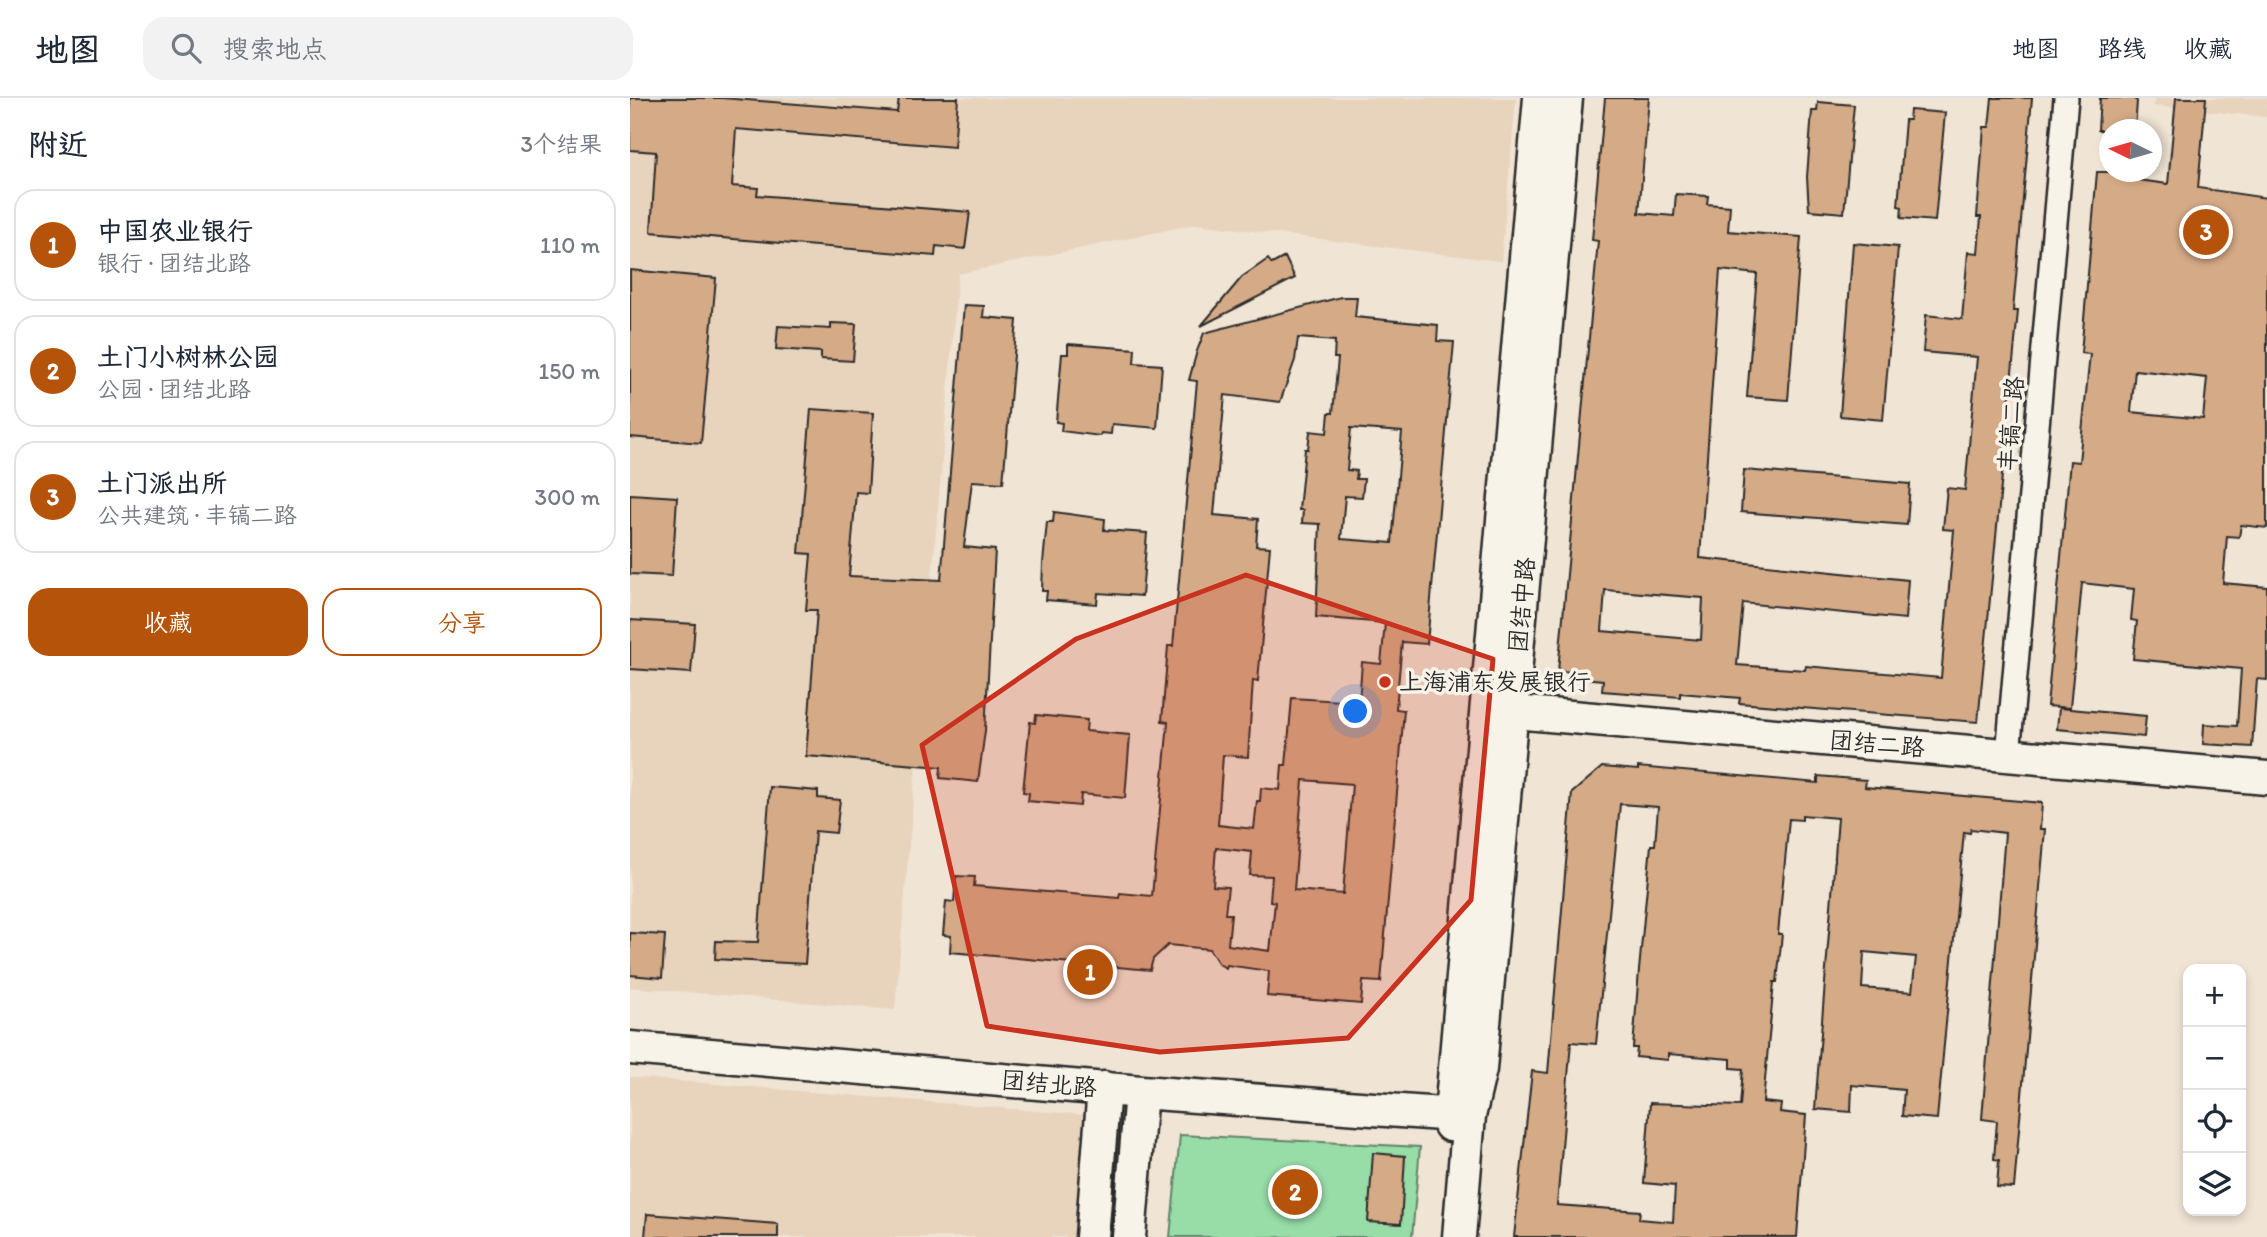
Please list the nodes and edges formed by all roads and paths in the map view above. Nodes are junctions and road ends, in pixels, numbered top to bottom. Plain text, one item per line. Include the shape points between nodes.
1 (1540, 98) edge
2 (1566, 98) edge
3 (2066, 98) edge
4 (1500, 711) junction
5 (2008, 754) junction
6 (2267, 778) edge
7 (630, 1048) edge
8 (1104, 1088) junction
9 (1141, 1092) junction
10 (1460, 1116) junction
11 (1092, 1237) edge
12 (1129, 1237) edge
13 (1441, 1237) edge
14 (1459, 1237) edge

1 - 4 street, 团结中路
2 - 4 street, 团结中路
3 - 5 street, 丰镐二路
4 - 5 street, 团结二路
4 - 10 street, 团结中路
5 - 6 street, 团结二路
7 - 8 street, 团结北路
8 - 9 street, 团结北路
8 - 11 street
9 - 10 street, 团结北路
9 - 12 street
10 - 13 street, 团结中路
10 - 14 street, 团结中路

